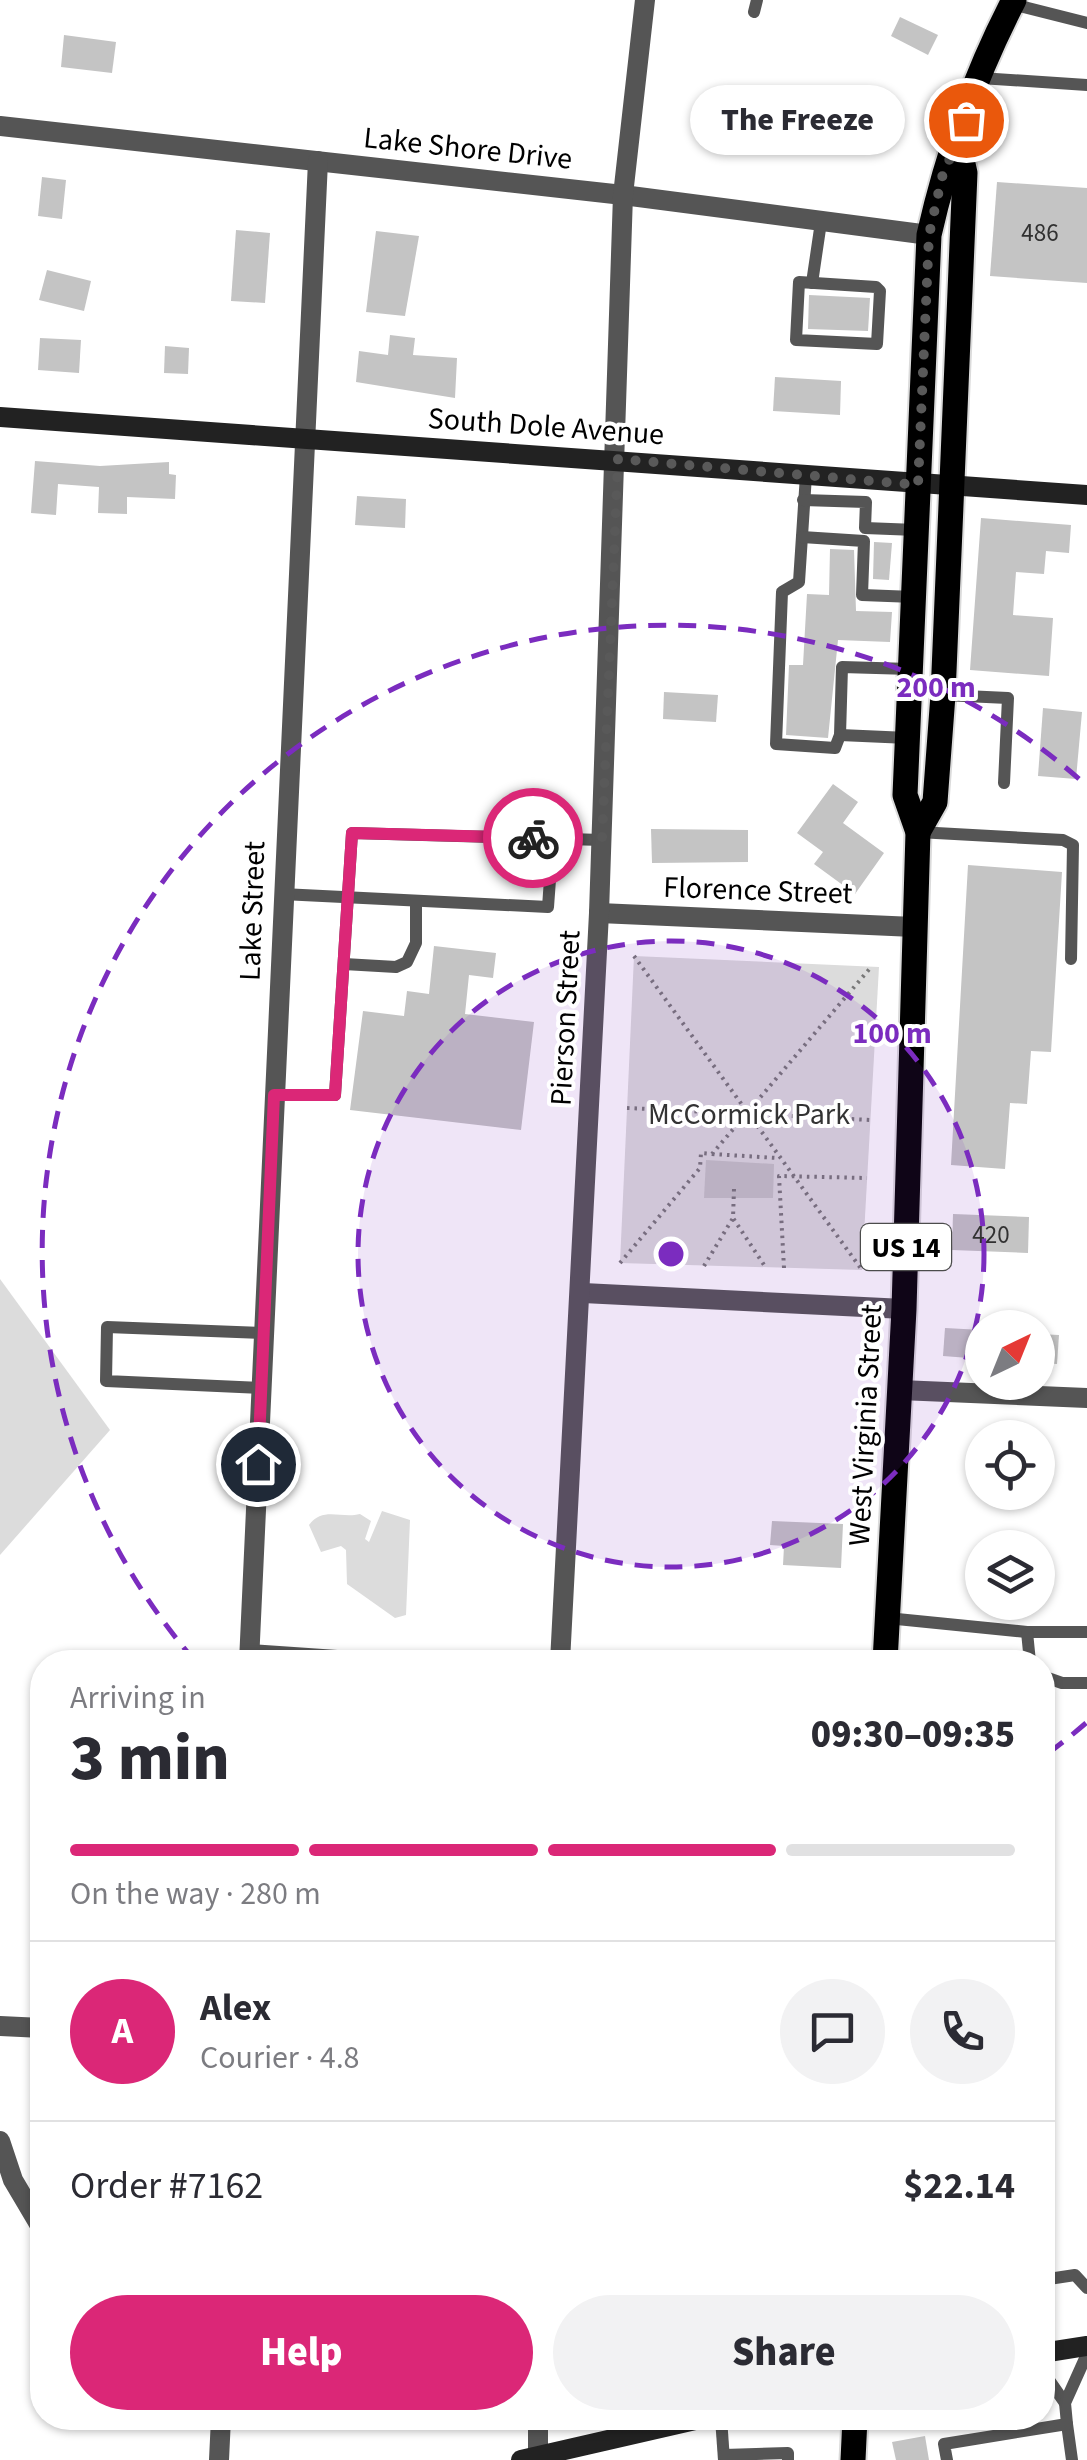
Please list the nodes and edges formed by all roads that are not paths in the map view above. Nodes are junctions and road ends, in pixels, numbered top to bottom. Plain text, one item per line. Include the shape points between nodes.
1 (644, 0) edge
2 (1013, 2) edge
3 (1087, 24) edge
4 (980, 78) junction
5 (1087, 85) edge
6 (0, 126) edge
7 (958, 142) junction
8 (318, 162) junction
9 (624, 195) junction
10 (821, 222) junction
11 (929, 235) junction
12 (812, 283) junction
13 (0, 418) edge
14 (304, 440) junction
15 (618, 459) junction
16 (806, 475) junction
17 (868, 480) junction
18 (918, 485) junction
19 (952, 486) junction
20 (1087, 495) edge
21 (803, 500) junction
22 (866, 502) junction
23 (916, 530) junction
24 (864, 535) junction
25 (802, 537) junction
26 (914, 597) junction
27 (910, 681) junction
28 (943, 695) junction
29 (840, 736) junction
30 (908, 738) junction
31 (1004, 783) dead end
32 (918, 832) junction
33 (552, 838) junction
34 (602, 840) junction
35 (282, 894) junction
36 (348, 898) junction
37 (416, 901) junction
38 (600, 914) junction
39 (914, 927) junction
40 (1070, 960) dead end
41 (344, 964) junction
42 (274, 1095) junction
43 (582, 1294) junction
44 (904, 1309) junction
45 (264, 1333) junction
46 (262, 1388) junction
47 (900, 1390) junction
48 (1087, 1398) edge
49 (887, 1618) junction
50 (1027, 1632) junction
51 (1087, 1632) edge
52 (249, 1650) edge
53 (560, 1650) edge
54 (886, 1650) edge
55 (1029, 1650) edge
56 (1055, 1681) edge
57 (1087, 1683) edge
58 (0, 2026) edge
59 (30, 2027) edge
60 (0, 2141) edge
61 (30, 2209) edge
62 (1055, 2278) edge
63 (1087, 2288) edge
64 (1087, 2346) edge
65 (1055, 2351) edge
66 (1087, 2354) edge
67 (1055, 2389) edge
68 (1065, 2403) junction
69 (1067, 2424) junction
70 (1055, 2426) edge
71 (220, 2430) edge
72 (535, 2430) edge
73 (652, 2430) edge
74 (722, 2430) edge
75 (854, 2430) edge
76 (1030, 2430) edge
77 (529, 2458) edge
78 (724, 2458) edge
79 (219, 2460) edge
80 (788, 2460) edge
81 (853, 2460) edge
82 (947, 2460) edge
83 (1072, 2460) edge

1 - 9 street, Pierson Street
2 - 3 lane
2 - 4 main road, US 14
4 - 5 lane
4 - 7 main road, US 14
6 - 8 street, Lake Shore Drive
7 - 11 main road, US 14
7 - 19 main road, West Virginia Street / US 14 via 965,174
8 - 9 street, Lake Shore Drive
8 - 14 street, Lake Street
9 - 10 street, Lake Shore Drive
9 - 15 street, Pierson Street
10 - 11 street, Lake Shore Drive
10 - 12 lane
11 - 18 main road, West Virginia Street / US 14
12 - 12 lane via 876,287 877,344 796,340 800,282
13 - 14 street, South Dole Avenue
14 - 15 street, South Dole Avenue
14 - 35 street, Lake Street
15 - 16 street, South Dole Avenue
15 - 34 street, Pierson Street
16 - 17 street, South Dole Avenue
16 - 21 lane
17 - 18 street, South Dole Avenue
17 - 22 lane
18 - 19 street, South Dole Avenue
18 - 23 main road, West Virginia Street / US 14
19 - 20 street, South Dole Avenue
19 - 28 main road, West Virginia Street / US 14
21 - 22 lane
21 - 25 lane
22 - 24 lane
23 - 24 lane
23 - 26 main road, West Virginia Street / US 14
24 - 25 lane
24 - 26 lane via 862,595
25 - 29 lane via 799,582 782,592 776,744 834,748
26 - 27 main road, West Virginia Street / US 14
27 - 28 main road
27 - 29 lane via 842,667
27 - 30 main road, West Virginia Street / US 14
28 - 31 lane via 1008,698
28 - 32 main road, West Virginia Street / US 14 via 935,802
29 - 30 lane
30 - 32 main road, West Virginia Street / US 14 via 905,795
32 - 39 main road, West Virginia Street / US 14
32 - 40 lane via 1063,840 1073,846
33 - 34 lane
33 - 36 lane via 352,833
33 - 37 lane via 548,908
34 - 38 street, Pierson Street
35 - 36 lane
35 - 42 street, Lake Street
36 - 37 lane
36 - 41 lane
37 - 41 lane via 416,943 407,962
38 - 39 street, Florence Street
38 - 43 street, Pierson Street
39 - 44 main road, West Virginia Street / US 14
41 - 42 lane via 335,1095
42 - 45 street, Lake Street
43 - 44 street
43 - 53 street, Pierson Street
44 - 47 main road, West Virginia Street / US 14
45 - 46 street, Lake Street
45 - 46 lane via 107,1327 106,1381
46 - 52 street, Lake Street
47 - 48 street
47 - 49 main road, West Virginia Street / US 14
49 - 50 lane
49 - 54 main road, West Virginia Street / US 14
50 - 51 lane
50 - 55 lane
56 - 57 lane
58 - 59 street
60 - 61 street
62 - 63 lane via 1075,2275
64 - 65 street
66 - 68 lane
67 - 68 lane
68 - 69 lane
69 - 70 lane
69 - 83 lane
71 - 79 street
72 - 77 street
73 - 77 street
74 - 78 lane
75 - 81 main road
76 - 82 lane via 944,2444
78 - 80 lane via 788,2454

